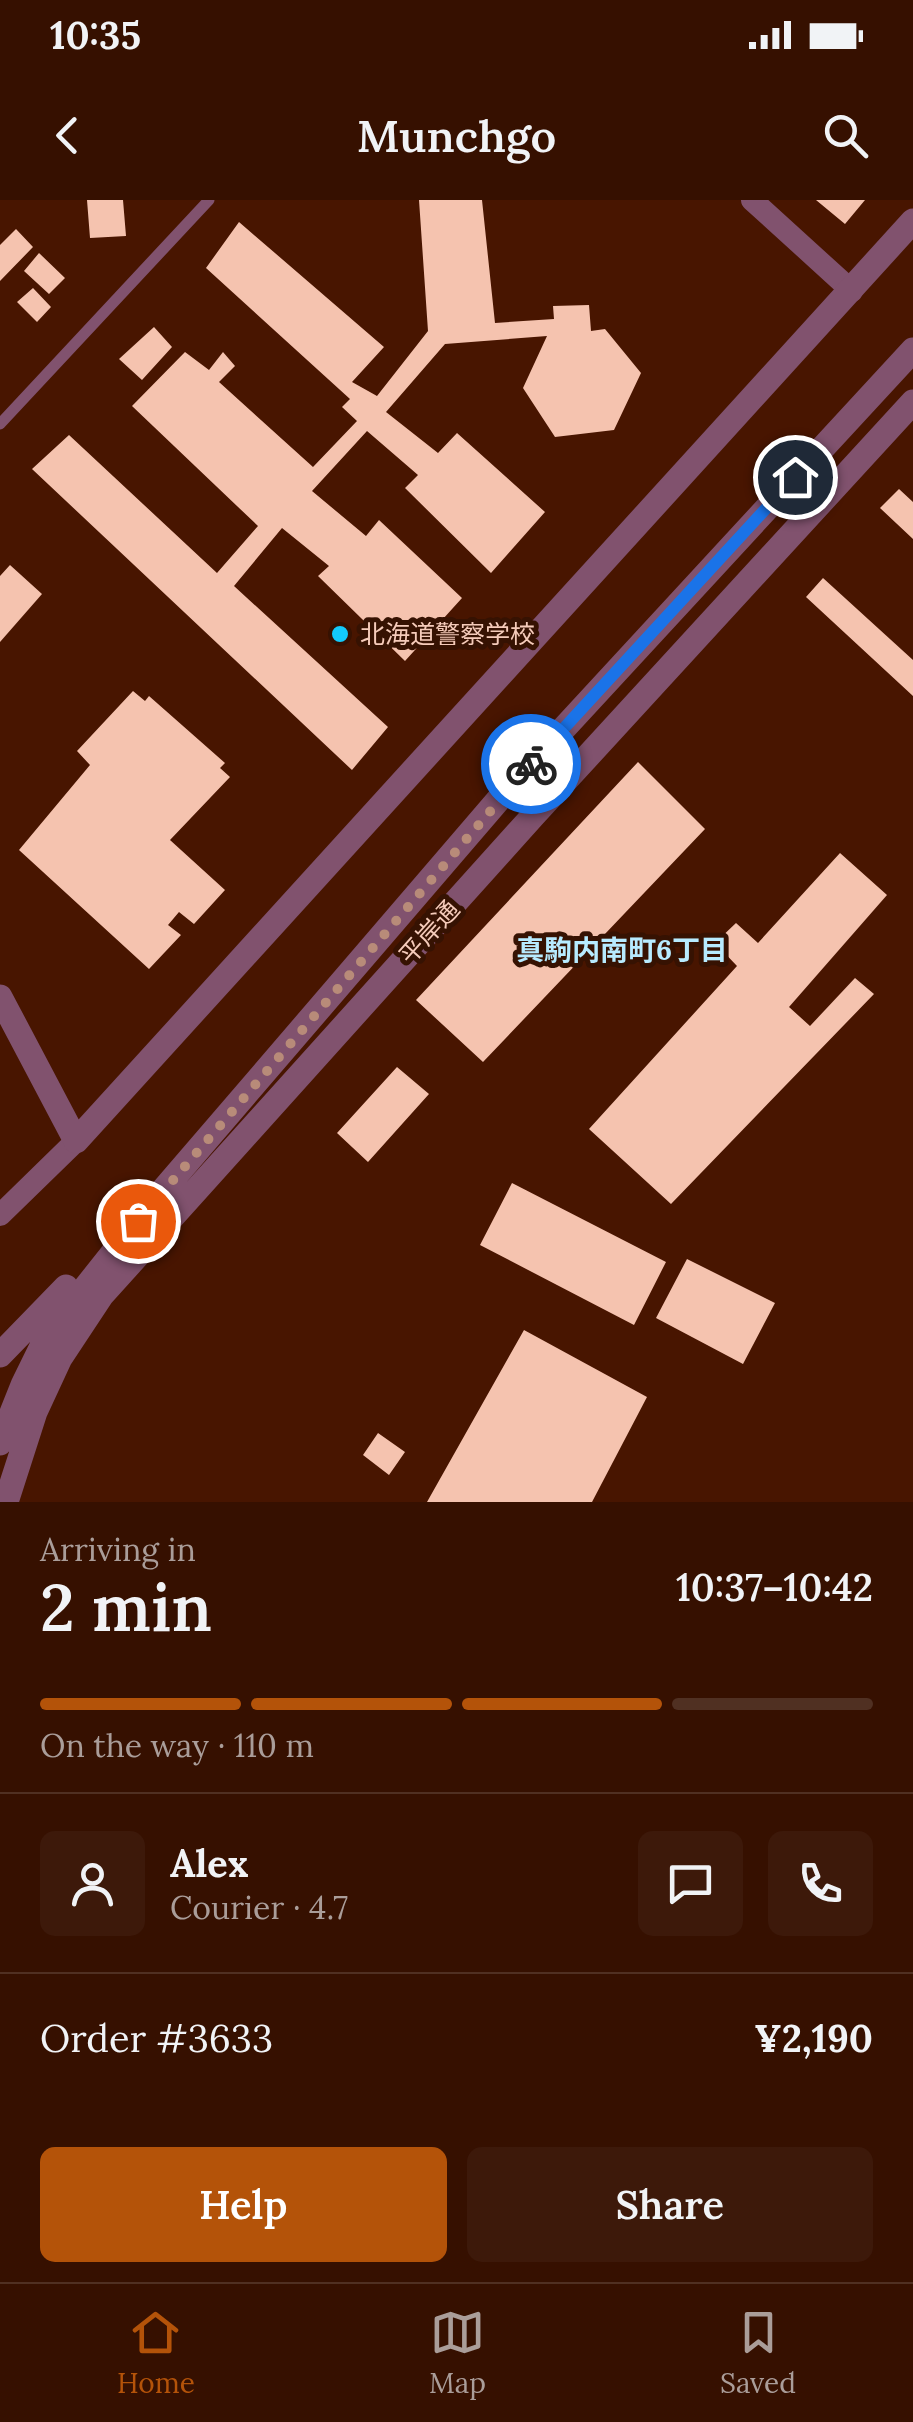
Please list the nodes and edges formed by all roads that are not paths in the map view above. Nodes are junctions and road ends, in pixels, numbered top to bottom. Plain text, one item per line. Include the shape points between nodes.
1 (209, 200) edge
2 (752, 200) edge
3 (913, 221) edge
4 (852, 290) junction
5 (913, 350) edge
6 (913, 402) edge
7 (0, 424) edge
8 (0, 996) edge
9 (76, 1141) junction
10 (158, 1196) junction
11 (0, 1215) edge
12 (0, 1355) edge
13 (0, 1443) edge
14 (6, 1502) edge

1 - 7 lane
2 - 4 street
3 - 4 street
4 - 9 street
5 - 10 street, 平岸通 via 506,791
6 - 14 street, 平岸通 via 101,1296 35,1412
8 - 9 street
9 - 11 street
10 - 12 street, 平岸通 via 135,1212
10 - 13 street, 平岸通 via 47,1336

